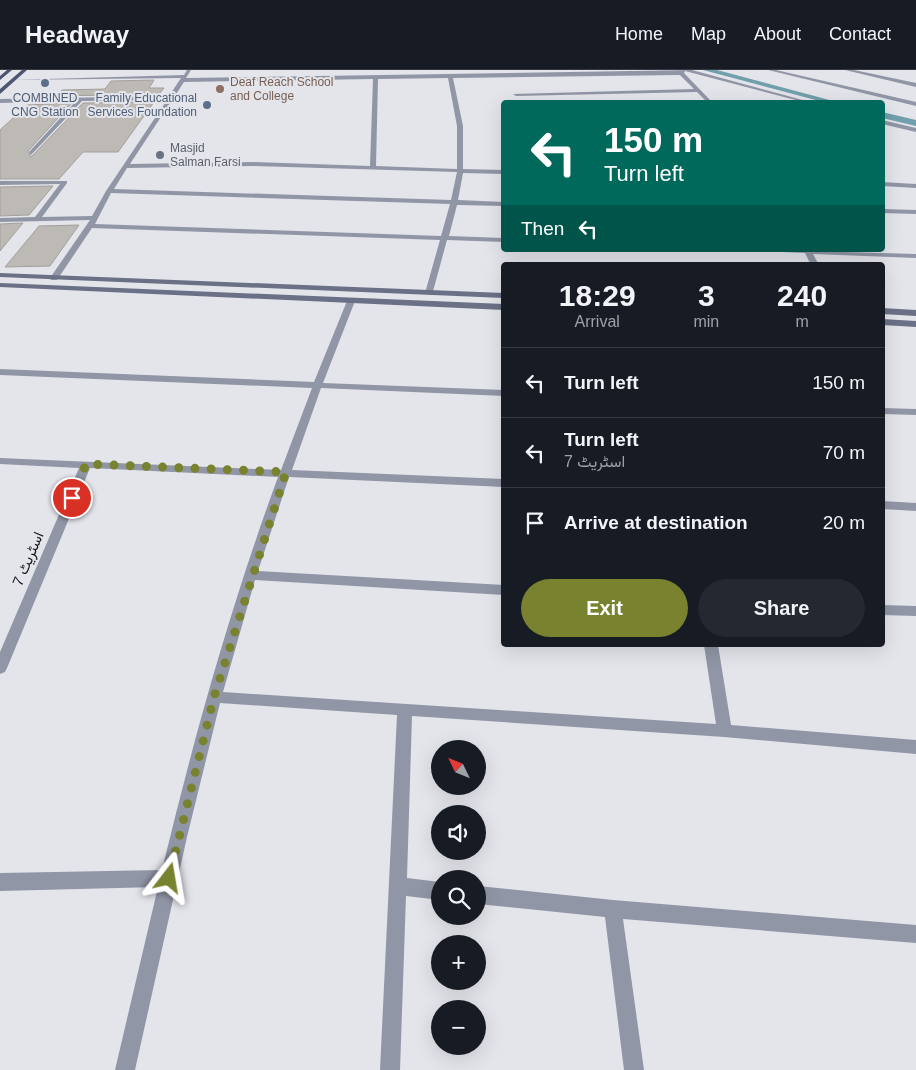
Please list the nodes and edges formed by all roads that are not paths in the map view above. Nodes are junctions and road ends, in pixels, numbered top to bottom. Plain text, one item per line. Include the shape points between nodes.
1 (10, 70) edge
2 (25, 70) edge
3 (80, 70) edge
4 (148, 70) edge
5 (262, 70) edge
6 (333, 70) edge
7 (770, 70) edge
8 (847, 70) edge
9 (880, 70) edge
10 (683, 71) edge
11 (434, 73) edge
12 (513, 73) edge
13 (186, 75) edge
14 (869, 75) junction
15 (450, 76) junction
16 (141, 77) junction
17 (376, 77) junction
18 (0, 78) edge
19 (72, 78) junction
20 (331, 78) junction
21 (34, 79) junction
22 (259, 79) junction
23 (14, 80) junction
24 (28, 85) dead end
25 (916, 85) edge
26 (841, 87) junction
27 (698, 90) junction
28 (0, 92) edge
29 (516, 94) junction
30 (16, 96) dead end
31 (170, 98) junction
32 (80, 100) junction
33 (519, 100) edge
34 (708, 100) edge
35 (799, 100) edge
36 (0, 101) edge
37 (9, 101) junction
38 (916, 104) edge
39 (0, 110) edge
40 (885, 123) edge
41 (916, 130) edge
42 (31, 154) dead end
43 (125, 166) junction
44 (373, 168) junction
45 (460, 171) junction
46 (501, 172) edge
47 (0, 183) edge
48 (885, 184) edge
49 (916, 186) edge
50 (109, 191) junction
51 (454, 203) junction
52 (501, 204) edge
53 (885, 211) edge
54 (916, 212) edge
55 (37, 219) junction
56 (0, 220) edge
57 (91, 222) junction
58 (443, 238) junction
59 (501, 240) edge
60 (844, 252) edge
61 (916, 256) edge
62 (0, 275) edge
63 (54, 278) junction
64 (0, 285) edge
65 (429, 293) junction
66 (501, 296) edge
67 (351, 301) junction
68 (501, 307) edge
69 (885, 311) edge
70 (916, 313) edge
71 (885, 322) edge
72 (916, 324) edge
73 (0, 372) edge
74 (317, 384) junction
75 (501, 393) edge
76 (885, 411) edge
77 (916, 412) edge
78 (0, 461) edge
79 (86, 464) junction
80 (286, 472) junction
81 (501, 483) edge
82 (885, 505) edge
83 (916, 507) edge
84 (251, 576) junction
85 (501, 590) edge
86 (885, 610) edge
87 (916, 611) edge
88 (711, 647) edge
89 (0, 668) edge
90 (214, 697) junction
91 (404, 710) junction
92 (724, 731) junction
93 (916, 747) edge
94 (169, 878) junction
95 (0, 882) edge
96 (397, 886) junction
97 (431, 890) edge
98 (486, 896) edge
99 (613, 909) junction
100 (916, 934) edge
101 (124, 1070) edge
102 (390, 1070) edge
103 (634, 1070) edge

1 - 18 main road
2 - 23 main road
3 - 19 street
4 - 16 street
5 - 22 street
6 - 20 street
7 - 26 street
8 - 14 street
9 - 14 street
10 - 12 street
10 - 27 street
10 - 35 street
11 - 15 street
11 - 17 street
12 - 15 street
12 - 29 street
13 - 16 street
13 - 22 street
13 - 31 street
14 - 25 street
14 - 26 street
15 - 45 street via 460,126
16 - 19 street
17 - 20 street
17 - 44 street
19 - 21 street
20 - 22 street
21 - 23 street
21 - 24 street
23 - 28 main road
26 - 38 street
27 - 29 street
27 - 34 street
29 - 33 street
30 - 37 street
31 - 32 street
31 - 43 street
32 - 37 street
32 - 42 street
36 - 37 street
37 - 39 street
40 - 41 street
43 - 44 street via 253,164
43 - 50 street
44 - 45 street
45 - 46 street
45 - 51 street
47 - 55 street via 66,182
48 - 49 street
50 - 51 street
50 - 57 street
51 - 52 street
51 - 58 street
53 - 54 street
55 - 56 street
55 - 57 street
57 - 58 street
57 - 63 street
58 - 59 street
58 - 65 street
60 - 61 street
62 - 63 street
63 - 65 street
64 - 67 street
65 - 66 street
67 - 68 street
67 - 74 street
69 - 70 street
71 - 72 street
73 - 74 street
74 - 75 street
74 - 80 street
76 - 77 street
78 - 79 street
79 - 80 street
79 - 89 street, اسٹریٹ 7
80 - 81 street
80 - 84 street
82 - 83 street
84 - 85 street
84 - 90 street
86 - 87 street
88 - 92 street
90 - 91 street
90 - 94 street
91 - 92 street
91 - 96 street
92 - 93 street
94 - 95 street
94 - 101 street
96 - 97 street
96 - 102 street
98 - 99 street
99 - 100 street
99 - 103 street

